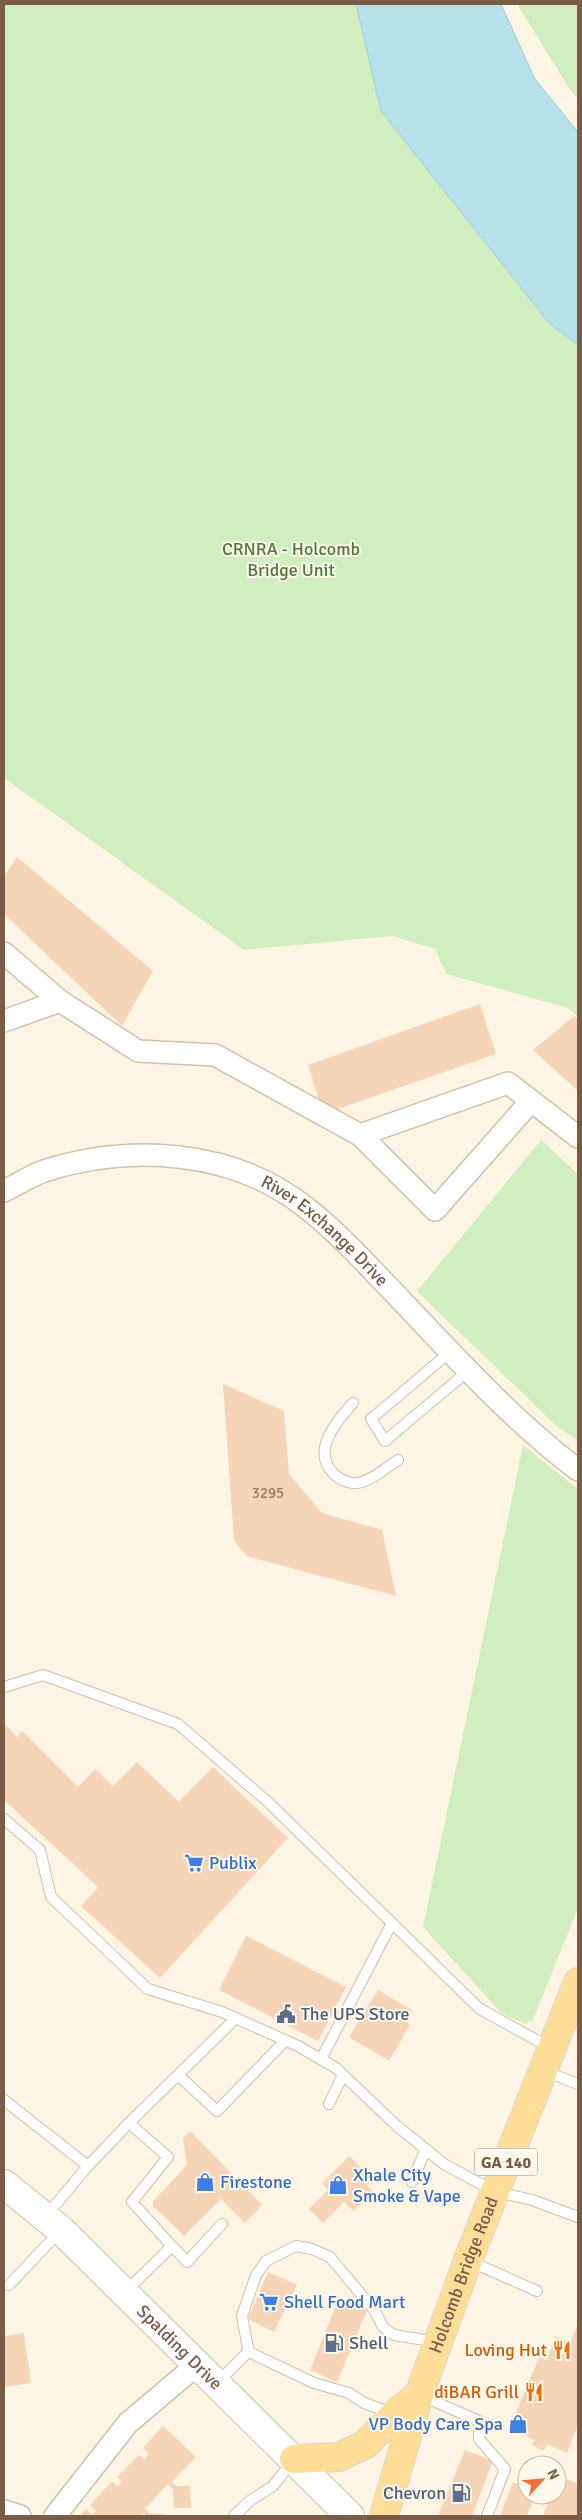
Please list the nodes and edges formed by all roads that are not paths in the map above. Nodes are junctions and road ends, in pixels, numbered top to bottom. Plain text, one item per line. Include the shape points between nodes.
1 (4, 953) edge
2 (60, 1001) junction
3 (4, 1021) edge
4 (531, 1101) junction
5 (360, 1135) junction
6 (578, 1138) edge
7 (4, 1191) edge
8 (450, 1352) junction
9 (468, 1371) junction
10 (354, 1403) dead end
11 (398, 1460) dead end
12 (578, 1470) edge
13 (4, 1688) edge
14 (4, 1819) edge
15 (392, 1923) junction
16 (576, 1993) edge
17 (236, 2018) junction
18 (286, 2040) junction
19 (321, 2059) junction
20 (547, 2060) junction
21 (178, 2074) junction
22 (343, 2075) junction
23 (578, 2084) edge
24 (4, 2100) edge
25 (329, 2104) dead end
26 (129, 2123) junction
27 (426, 2150) junction
28 (88, 2166) junction
29 (412, 2182) dead end
30 (4, 2184) edge
31 (494, 2191) junction
32 (578, 2217) edge
33 (53, 2223) junction
34 (222, 2224) dead end
35 (172, 2246) junction
36 (468, 2260) junction
37 (9, 2285) dead end
38 (537, 2291) dead end
39 (125, 2292) junction
40 (438, 2342) junction
41 (247, 2351) junction
42 (198, 2364) junction
43 (218, 2383) junction
44 (419, 2395) junction
45 (395, 2414) junction
46 (294, 2459) junction
47 (4, 2511) edge
48 (20, 2516) edge
49 (55, 2516) edge
50 (234, 2516) edge
51 (350, 2516) edge
52 (384, 2516) edge
53 (487, 2516) edge

1 - 2 street
2 - 3 street
2 - 5 street via 138,1051 215,1056
4 - 5 street via 508,1083
4 - 5 street via 435,1210
4 - 6 street
7 - 8 street, River Exchange Drive via 42,1172 89,1159 133,1154 181,1157 224,1166 265,1182 303,1204 339,1235
8 - 9 street, River Exchange Drive
8 - 9 lane via 371,1419 385,1441
9 - 12 street, River Exchange Drive via 544,1444
10 - 11 lane via 336,1423 325,1444 327,1466 340,1480 357,1483
13 - 15 lane via 44,1675 178,1724 268,1802
14 - 17 lane via 40,1850 51,1897 148,1989
15 - 19 lane
15 - 20 lane via 480,2009
16 - 20 main road, Holcomb Bridge Road / GA 140
17 - 18 lane
17 - 21 lane
18 - 19 lane
18 - 21 lane via 217,2111
19 - 22 lane
20 - 23 lane
20 - 31 main road, Holcomb Bridge Road / GA 140
21 - 26 lane
22 - 25 lane
22 - 27 lane
24 - 28 lane
26 - 28 lane
26 - 35 lane via 168,2157 132,2202
27 - 29 lane
27 - 31 lane via 444,2164
28 - 33 lane
30 - 33 main road, Spalding Drive
31 - 32 lane via 532,2200
31 - 36 main road, Holcomb Bridge Road / GA 140
33 - 37 lane
33 - 39 main road, Spalding Drive
34 - 35 lane via 187,2262
35 - 39 lane
36 - 38 lane
36 - 40 main road, Holcomb Bridge Road / GA 140
39 - 42 main road, Spalding Drive
40 - 41 lane via 394,2335 383,2327 374,2310 330,2258 296,2246 266,2261 256,2275 242,2316
40 - 44 main road, Holcomb Bridge Road / GA 140
41 - 43 lane
41 - 45 lane via 314,2383 349,2393 364,2403
42 - 43 main road, Spalding Drive
42 - 49 street via 128,2423
43 - 46 main road, Spalding Drive
44 - 45 main road
44 - 52 main road, Holcomb Bridge Road / GA 140
44 - 53 lane via 479,2421 479,2439 505,2468
45 - 46 main road via 366,2444 339,2457
46 - 50 lane via 273,2486
46 - 51 main road, Spalding Drive
47 - 48 street

